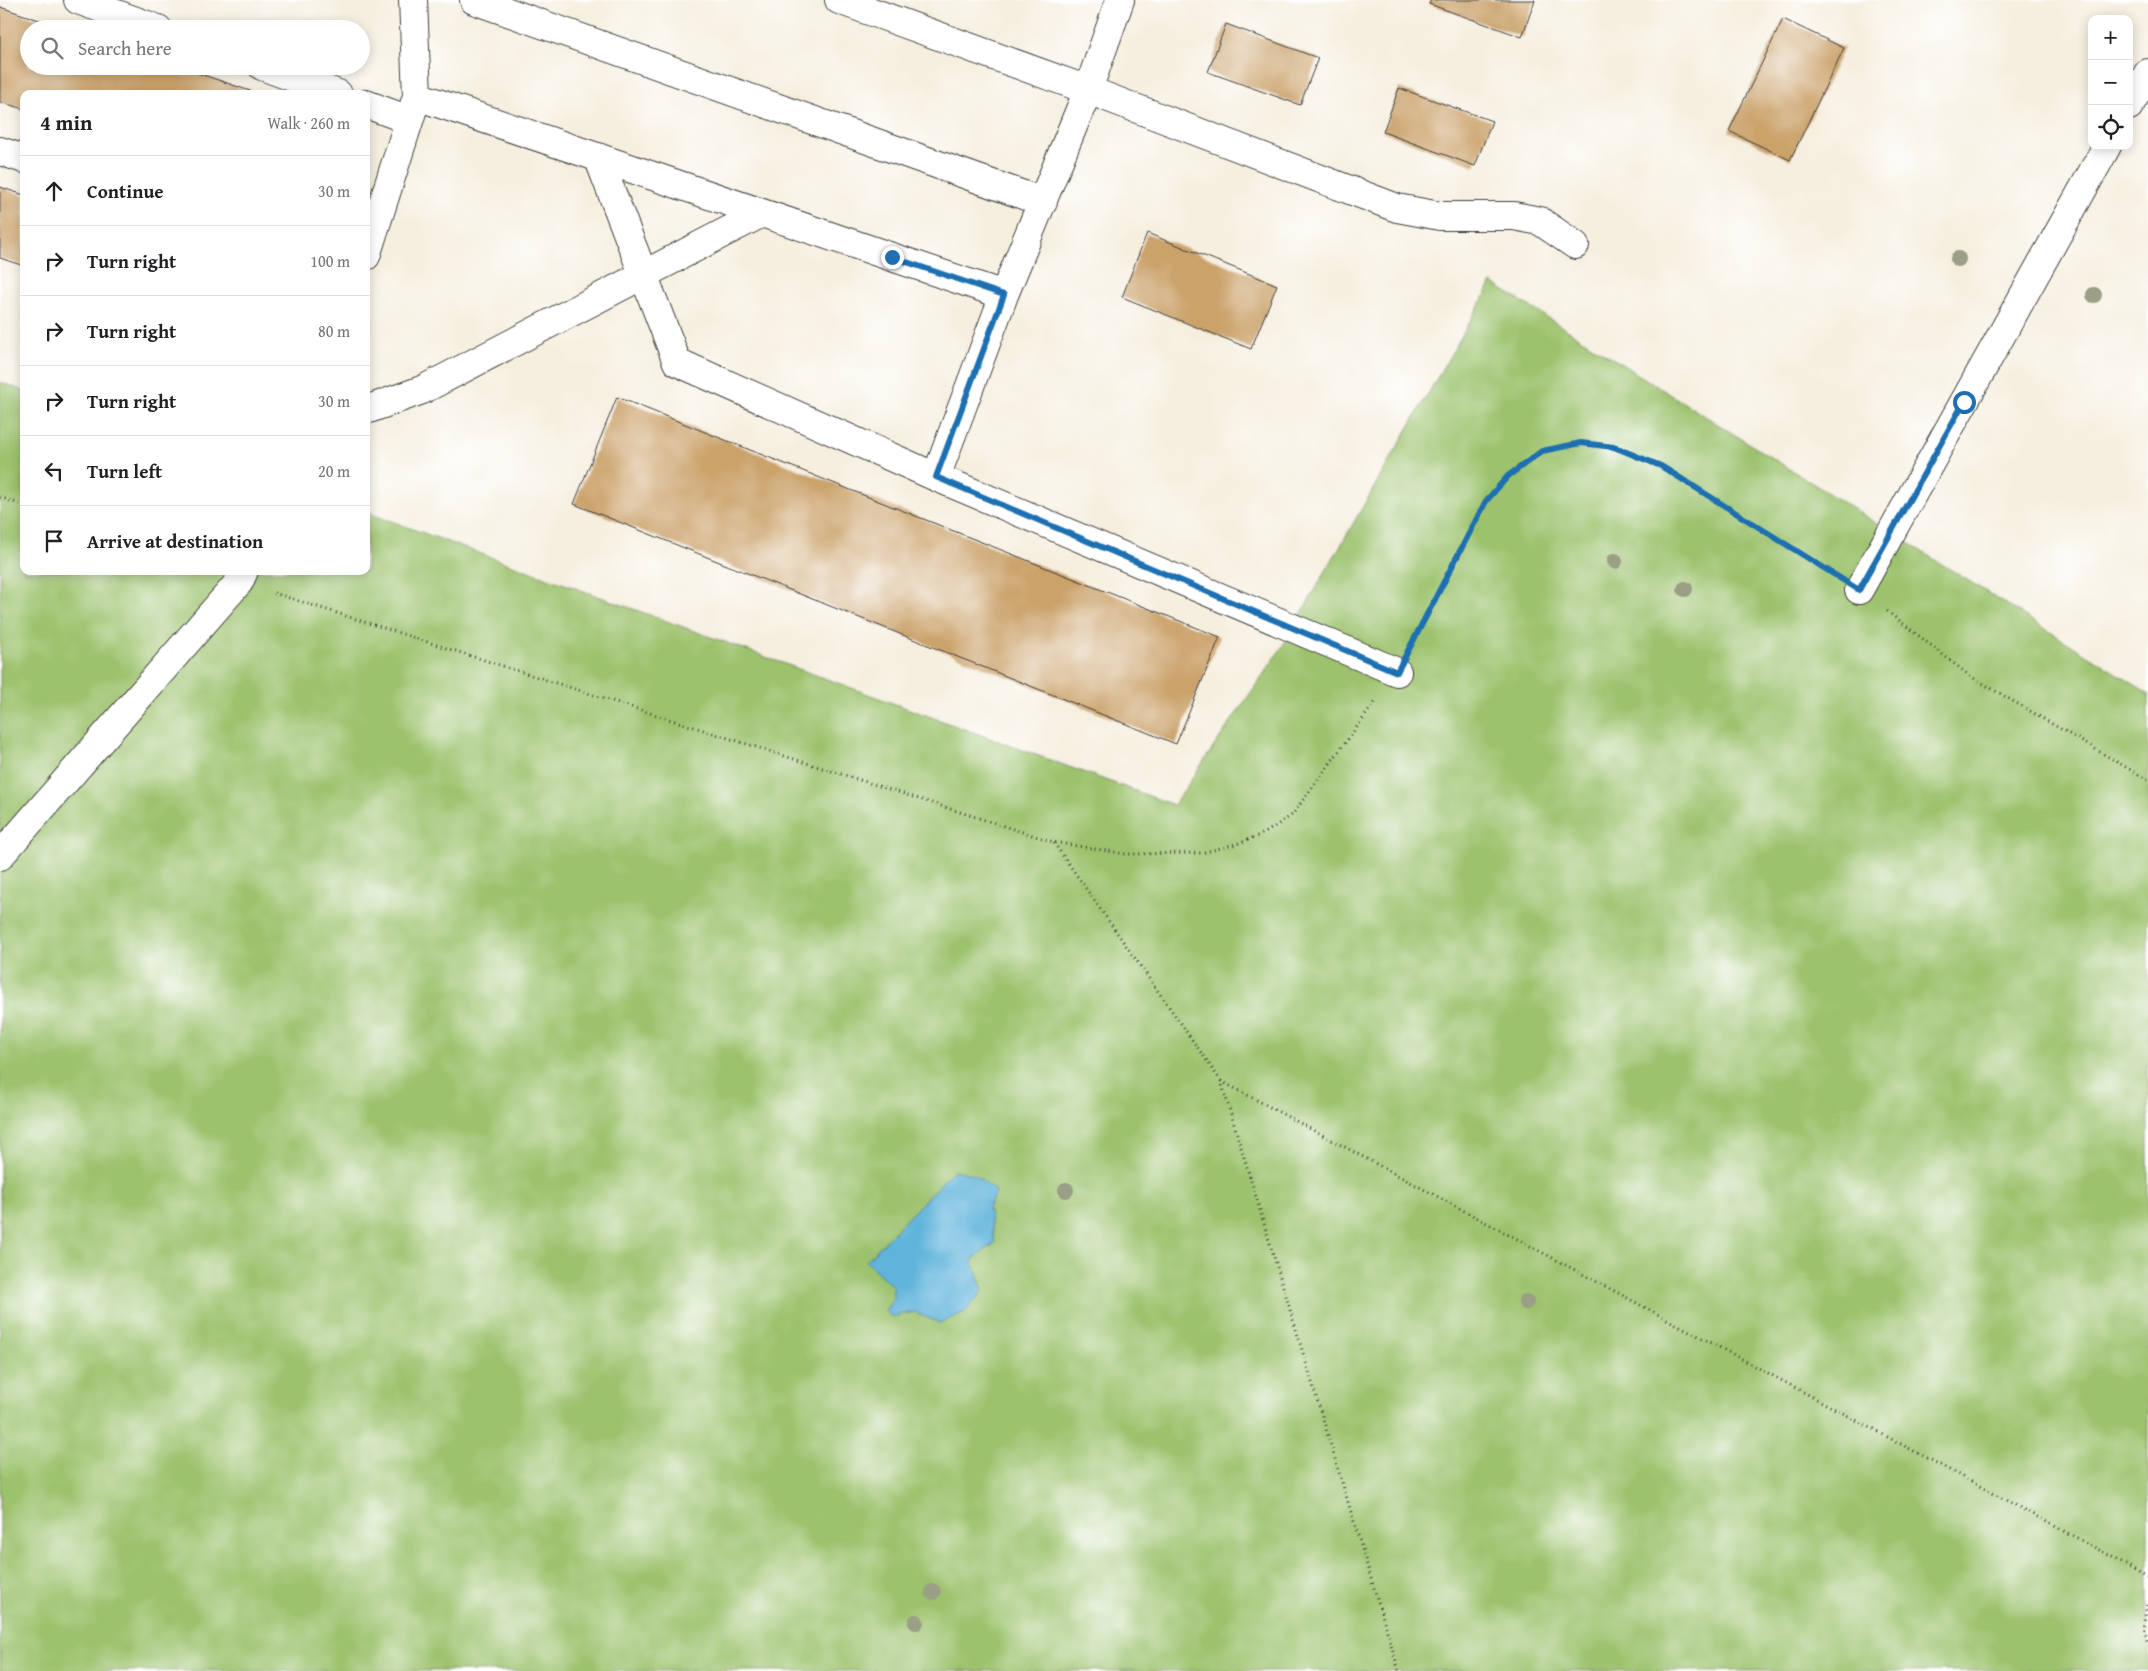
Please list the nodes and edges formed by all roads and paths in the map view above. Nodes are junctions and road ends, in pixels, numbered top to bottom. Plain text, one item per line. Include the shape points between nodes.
1 (78, 0) edge
2 (413, 0) edge
3 (474, 0) edge
4 (839, 0) edge
5 (1120, 0) edge
6 (133, 20) edge
7 (2148, 73) edge
8 (286, 75) edge
9 (327, 90) edge
10 (1088, 90) junction
11 (370, 104) edge
12 (2130, 105) edge
13 (413, 108) junction
14 (2105, 150) edge
15 (0, 151) edge
16 (598, 157) junction
17 (20, 158) edge
18 (1043, 202) junction
19 (762, 213) junction
20 (370, 243) edge
21 (1575, 245) dead end
22 (644, 276) junction
23 (1004, 295) junction
24 (370, 409) edge
25 (936, 477) junction
26 (0, 497) edge
27 (20, 504) edge
28 (242, 576) edge
29 (1859, 590) junction
30 (1397, 672) junction
31 (2148, 780) edge
32 (1054, 842) junction
33 (0, 856) edge
34 (1222, 1081) junction
35 (2148, 1576) edge
36 (2148, 1605) edge
37 (2148, 1645) edge
38 (1399, 1671) edge

1 - 6 lane
2 - 13 lane
3 - 18 lane
4 - 10 lane
5 - 10 lane
7 - 12 lane
8 - 9 lane
10 - 18 lane
10 - 21 lane via 1397,208 1440,216 1514,216 1540,221
11 - 13 lane
13 - 16 lane
13 - 20 lane
14 - 29 lane
15 - 17 lane
16 - 19 lane
16 - 22 lane
18 - 23 lane
19 - 22 lane
19 - 23 lane
22 - 24 lane via 422,390
22 - 25 lane via 677,362
23 - 25 lane
25 - 30 lane
26 - 27 path
28 - 32 path
28 - 33 lane
29 - 30 path via 1661,466 1614,447 1581,443 1542,451 1508,476 1486,501
29 - 31 path via 1970,676
30 - 32 path via 1292,815 1264,833 1201,853 1126,854
32 - 34 path
34 - 35 path
34 - 38 path
36 - 37 path via 2144,1627

